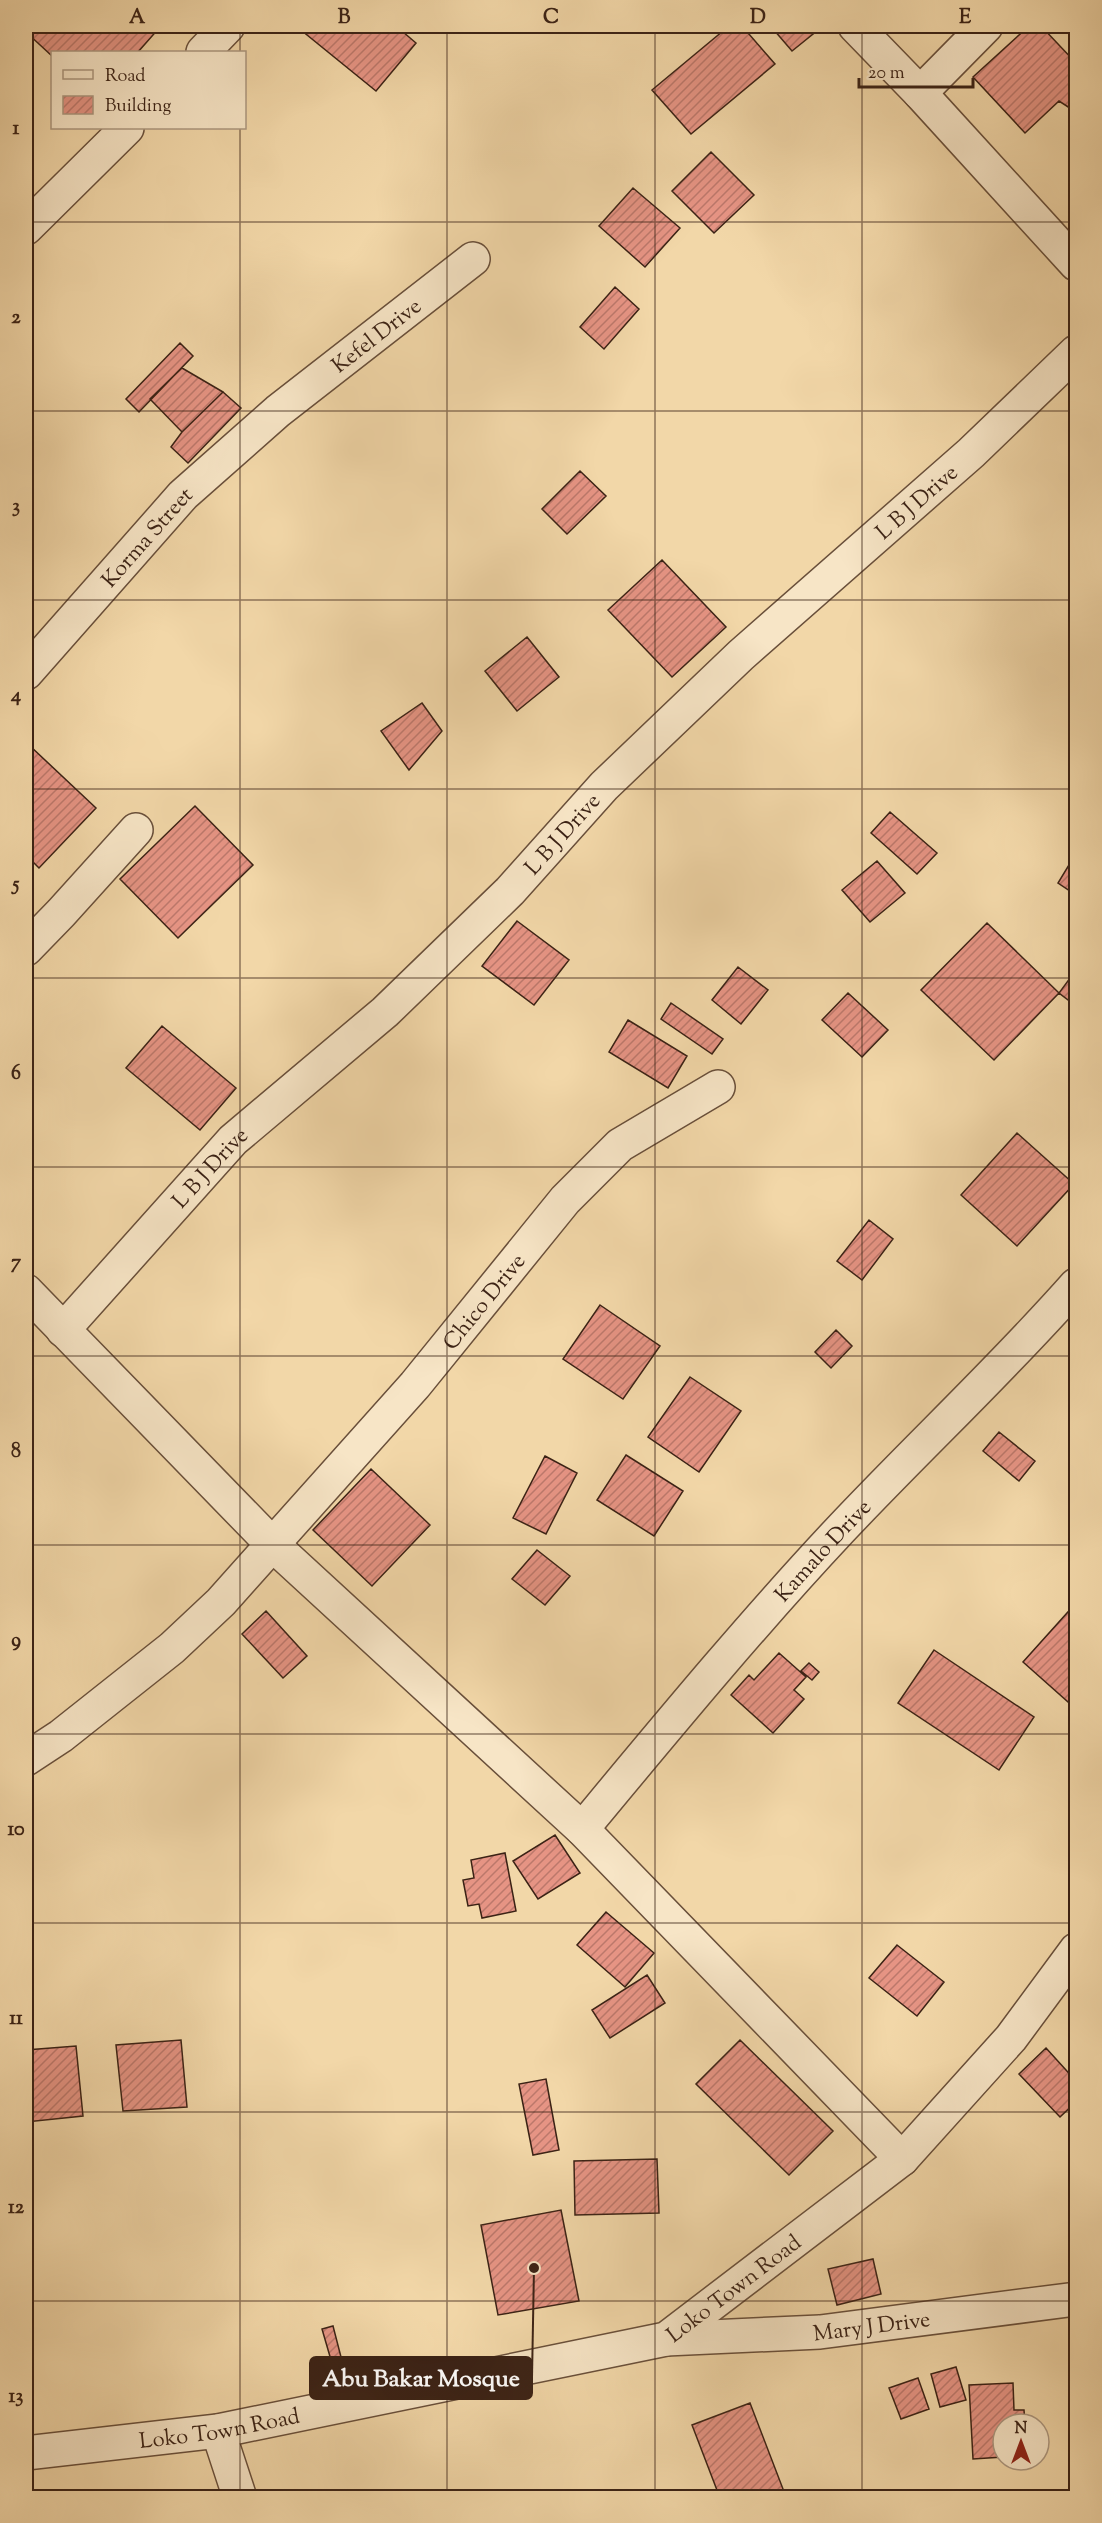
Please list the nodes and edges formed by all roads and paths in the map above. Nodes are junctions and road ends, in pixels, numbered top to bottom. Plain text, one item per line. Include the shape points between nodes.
1 (228, 26) edge
2 (855, 26) edge
3 (986, 26) edge
4 (204, 51) edge
5 (920, 93) junction
6 (126, 129) edge
7 (26, 228) edge
8 (473, 259) dead end
9 (1077, 264) edge
10 (1077, 352) edge
11 (278, 411) joint
12 (26, 673) edge
13 (136, 830) dead end
14 (26, 949) edge
15 (718, 1086) dead end
16 (1077, 1285) edge
17 (26, 1292) edge
18 (63, 1330) junction
19 (272, 1544) junction
20 (26, 1759) edge
21 (582, 1829) junction
22 (1077, 1950) edge
23 (902, 2159) junction
24 (1077, 2299) edge
25 (666, 2339) junction
26 (218, 2431) junction
27 (26, 2453) edge
28 (240, 2498) edge

1 - 4 street
2 - 5 street
3 - 5 street
5 - 9 street
6 - 7 street
8 - 11 street, Kefel Drive
10 - 18 street, L B J Drive via 971,453 732,663 604,786 510,891 385,1012 233,1140
11 - 12 street, Korma Street via 183,495
13 - 14 street
15 - 19 street, Chico Drive via 620,1145 565,1200 415,1385
16 - 21 street, Kamalo Drive via 840,1530 718,1666
17 - 18 street
18 - 19 street
19 - 20 street, Chico Drive via 221,1602 172,1648
19 - 21 street
21 - 23 street
22 - 23 street, Loko Town Road via 1011,2038
23 - 25 street, Loko Town Road
24 - 25 street, Mary J Drive via 820,2332
25 - 26 street, Loko Town Road
26 - 27 street, Loko Town Road
26 - 28 street

